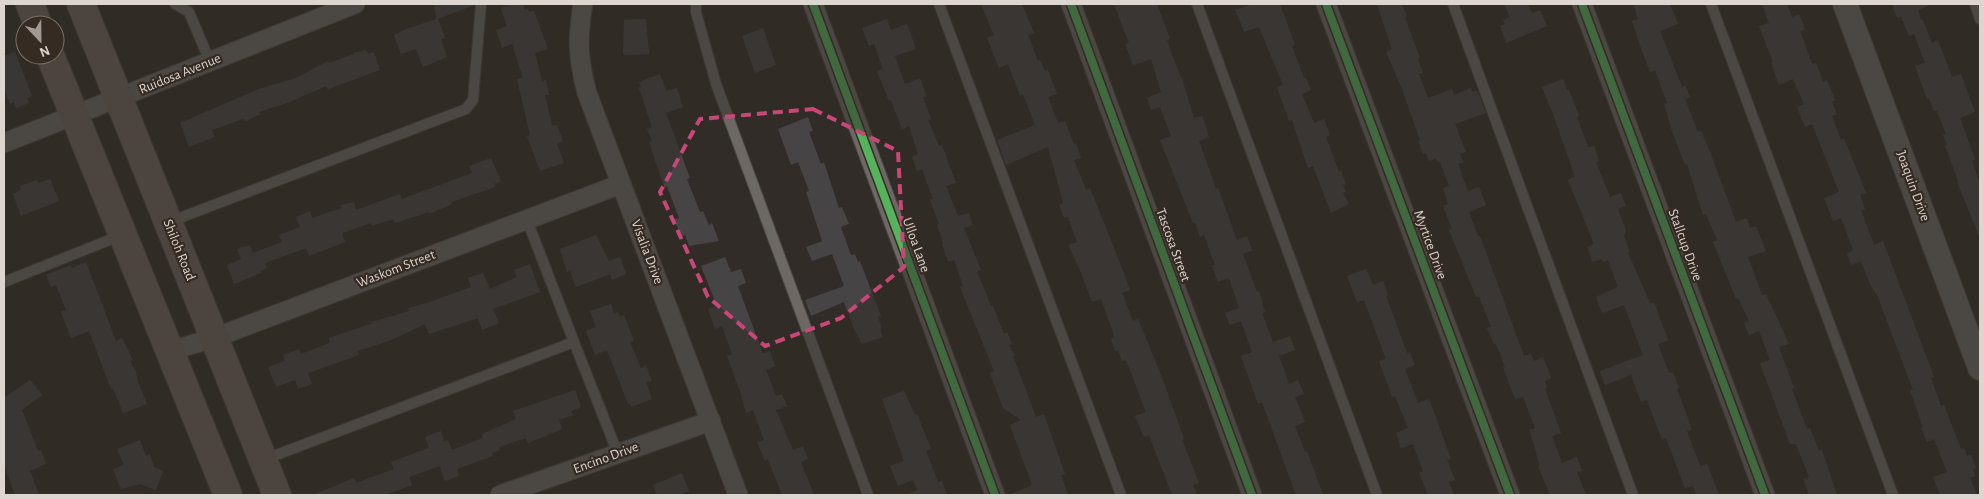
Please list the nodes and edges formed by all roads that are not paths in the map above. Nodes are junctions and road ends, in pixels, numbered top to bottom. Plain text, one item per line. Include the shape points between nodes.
1 (81, 4) edge
2 (175, 4) edge
3 (355, 4) edge
4 (481, 4) edge
5 (583, 4) edge
6 (696, 4) edge
7 (813, 4) edge
8 (939, 4) edge
9 (1071, 4) edge
10 (1196, 4) edge
11 (1326, 4) edge
12 (1453, 4) edge
13 (1582, 4) edge
14 (1711, 4) edge
15 (1845, 4) edge
16 (1974, 4) edge
17 (1980, 19) edge
18 (210, 62) junction
19 (54, 65) edge
20 (118, 98) junction
21 (75, 116) junction
22 (4, 143) edge
23 (621, 184) junction
24 (527, 220) junction
25 (168, 222) junction
26 (123, 234) junction
27 (4, 282) edge
28 (214, 338) junction
29 (574, 342) junction
30 (170, 351) junction
31 (1979, 362) edge
32 (711, 420) junction
33 (618, 454) junction
34 (262, 460) junction
35 (228, 495) edge
36 (276, 495) edge
37 (500, 495) edge
38 (738, 495) edge
39 (868, 495) edge
40 (995, 495) edge
41 (1120, 495) edge
42 (1252, 495) edge
43 (1377, 495) edge
44 (1510, 495) edge
45 (1633, 495) edge
46 (1765, 495) edge
47 (1893, 495) edge

1 - 20 main road, Shiloh Road
2 - 18 lane via 189,12
3 - 18 street, Ruidosa Avenue
4 - 25 lane via 473,100 466,109
5 - 23 street, Visalia Drive via 578,31 580,63 587,93
6 - 39 lane via 716,84
7 - 40 street, Ulloa Lane
8 - 41 lane
9 - 42 street, Tascosa Street
10 - 43 lane
11 - 44 street, Myrtice Drive
12 - 45 lane
13 - 46 street, Stallcup Drive
14 - 47 lane
15 - 31 street, Joaquin Drive
16 - 17 lane
18 - 20 street, Ruidosa Avenue
19 - 21 main road
20 - 21 street, Ruidosa Avenue
20 - 25 main road, Shiloh Road
21 - 22 street, Ruidosa Avenue
21 - 26 main road
23 - 24 street, Waskom Street
23 - 32 street, Visalia Drive
24 - 28 street, Waskom Street
24 - 29 lane
25 - 28 main road, Shiloh Road
26 - 27 lane
26 - 30 main road
28 - 30 street, Waskom Street
28 - 34 main road, Shiloh Road
29 - 33 lane
29 - 34 lane
30 - 35 main road
32 - 33 street, Encino Drive
32 - 38 street, Visalia Drive
33 - 37 street, Encino Drive
34 - 36 main road, Shiloh Road

